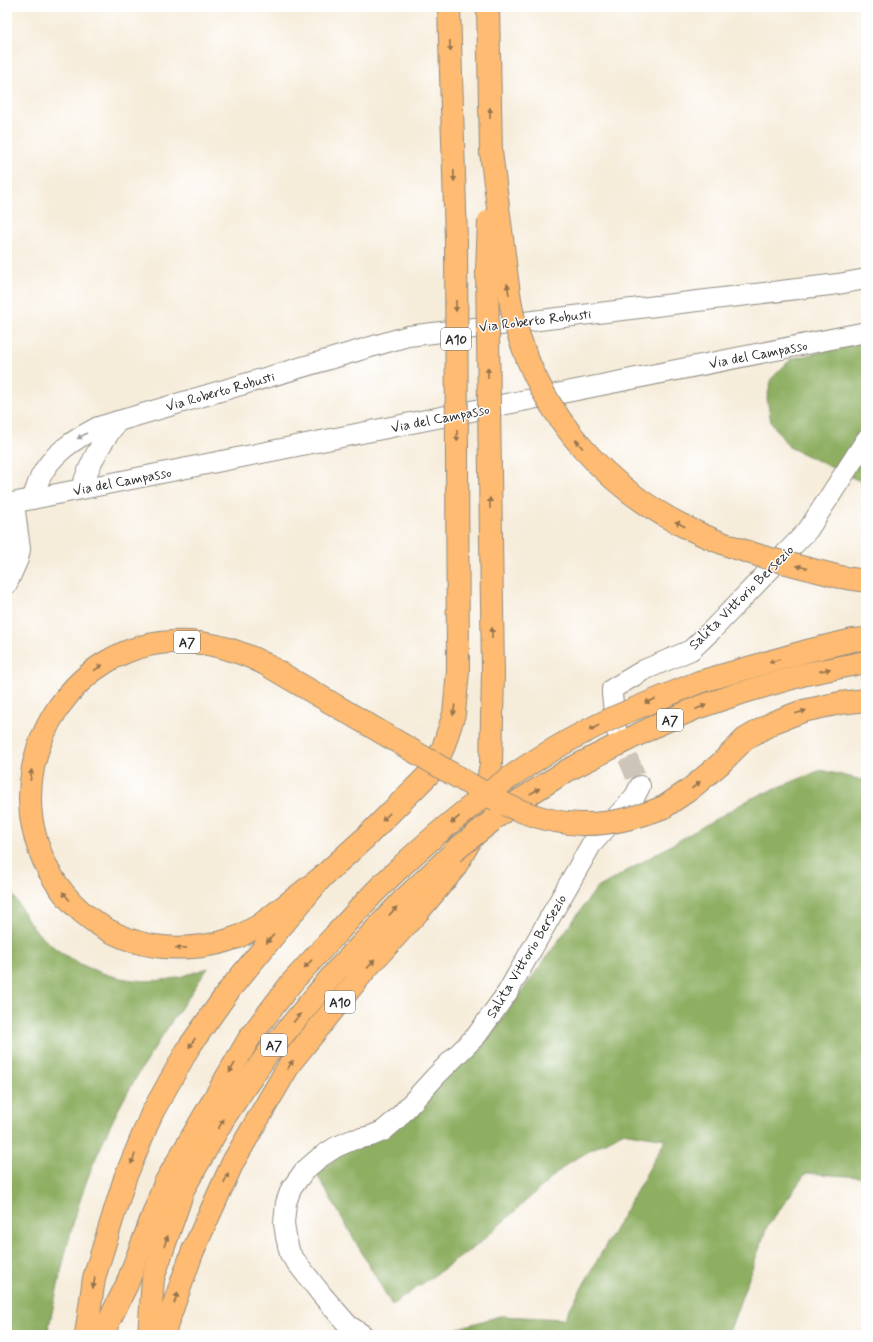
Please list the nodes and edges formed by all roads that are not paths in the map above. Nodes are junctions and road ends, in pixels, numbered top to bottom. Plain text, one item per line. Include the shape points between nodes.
1 (448, 7) edge
2 (488, 7) edge
3 (491, 152) junction
4 (866, 279) edge
5 (866, 332) edge
6 (118, 421) junction
7 (866, 440) edge
8 (81, 489) junction
9 (18, 502) edge
10 (866, 581) edge
11 (7, 584) edge
12 (866, 639) edge
13 (866, 662) edge
14 (866, 700) edge
15 (616, 730) tunnel mouth
16 (640, 786) dead end
17 (322, 877) junction
18 (86, 1335) edge
19 (102, 1335) edge
20 (149, 1335) edge
21 (163, 1335) edge
22 (363, 1335) edge

1 -> 17 highway, A10, bridge via 456,241 458,671 454,714 432,771 366,838
3 -> 2 highway, A10
10 -> 3 highway, A10, bridge via 840,577 731,546 705,536 656,510 630,492 586,453 553,408 524,350 508,286
21 -> 3 highway, A10, bridge via 192,1253 232,1162 291,1062 366,969 454,870 480,824 491,764 493,672 487,271
4 - 6 street, Via Roberto Robusti via 408,336
5 - 8 street, Via del Campasso
6 - 8 street via 95,454
6 -> 9 street, Via Roberto Robusti via 82,435 60,452
7 - 15 street, Salita Vittorio Bersezio via 808,530 712,630 691,650 644,670 612,689
8 - 9 street, Via del Campasso
9 - 11 street via 20,549
12 -> 19 highway, A7, bridge via 807,651 699,682 610,718 500,784 436,835 392,875 292,982 246,1043 165,1183 127,1284
20 -> 13 highway, A7, bridge via 153,1278 184,1188 224,1118 268,1053 336,971 453,852 512,805 568,770 664,722 741,693 806,674
17 -> 14 highway, A7, bridge via 260,925 238,937 219,943 179,949 158,947 138,943 100,926 69,900 56,884 38,848 32,828 32,767 46,728 60,704 83,679 100,666 134,650 152,644 171,642 228,648 265,664 519,811 559,822 602,824 623,821 664,807 720,764 745,739 774,722 802,711
16 - 22 street, Salita Vittorio Bersezio via 591,845 508,993 477,1035 383,1131 336,1147 304,1171 291,1189 284,1223 290,1254 348,1325
17 -> 18 highway via 230,989 189,1047 152,1113 126,1178 94,1278

